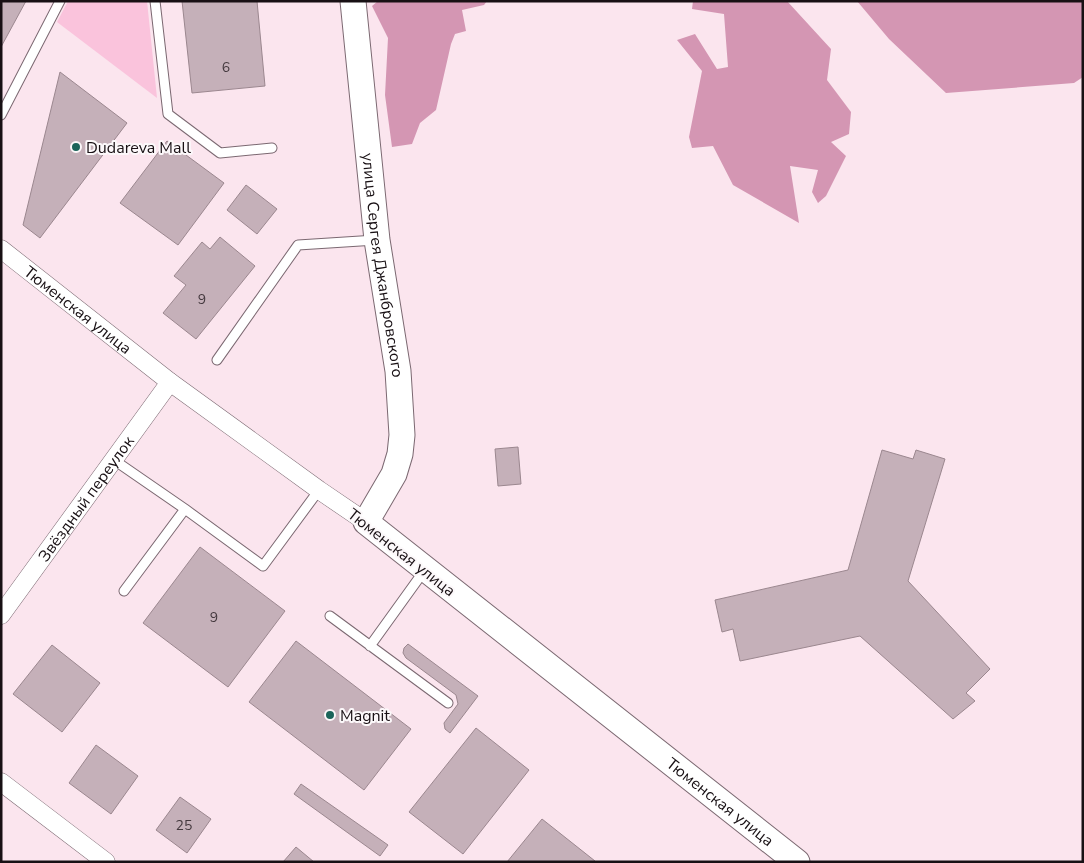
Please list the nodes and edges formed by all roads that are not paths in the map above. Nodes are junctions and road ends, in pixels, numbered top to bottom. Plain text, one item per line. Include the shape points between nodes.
1 (60, 1) edge
2 (155, 1) edge
3 (353, 1) edge
4 (1, 115) edge
5 (272, 148) dead end
6 (377, 240) junction
7 (1, 249) edge
8 (217, 360) dead end
9 (170, 382) junction
10 (114, 460) junction
11 (319, 490) junction
12 (185, 509) junction
13 (366, 522) junction
14 (426, 569) junction
15 (124, 591) dead end
16 (1, 615) edge
17 (330, 616) dead end
18 (370, 646) junction
19 (448, 704) dead end
20 (1, 782) edge
21 (106, 862) edge
22 (797, 862) edge

1 - 4 lane
2 - 5 lane via 168,114 220,153
3 - 6 street, улица Сергея Джанбровского
6 - 8 lane via 298,245
6 - 13 street, улица Сергея Джанбровского via 398,371 402,435 394,474
7 - 9 street, Тюменская улица
9 - 10 street, Звёздный переулок
9 - 11 street, Тюменская улица
10 - 12 lane
10 - 16 street, Звёздный переулок
11 - 12 lane via 263,566
11 - 13 street, Тюменская улица
12 - 15 lane
13 - 14 street, Тюменская улица
14 - 18 lane
14 - 22 street, Тюменская улица
17 - 18 lane
18 - 19 lane
20 - 21 street

